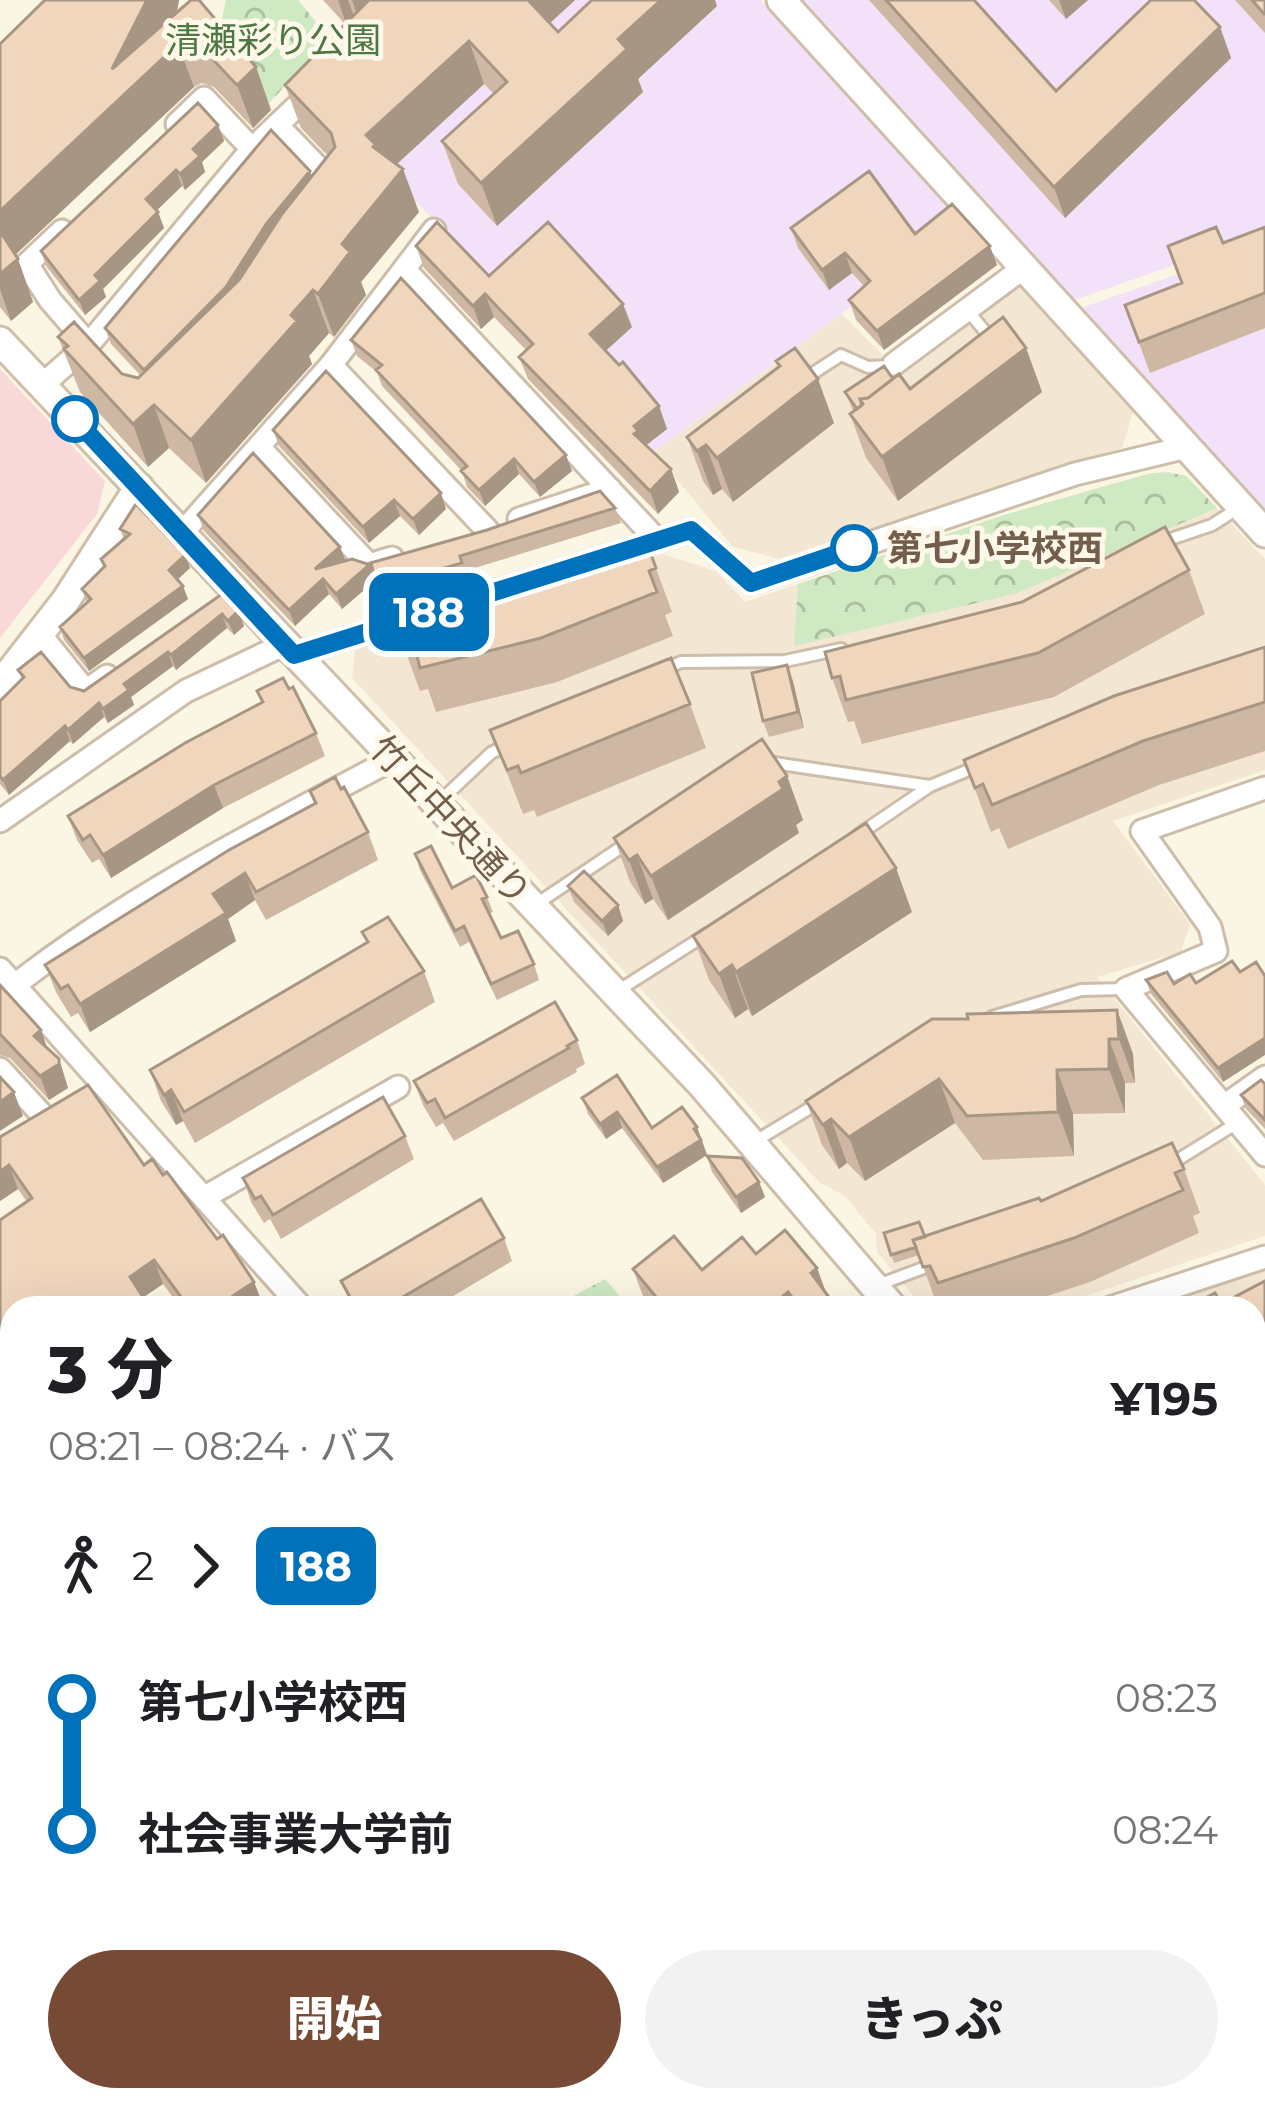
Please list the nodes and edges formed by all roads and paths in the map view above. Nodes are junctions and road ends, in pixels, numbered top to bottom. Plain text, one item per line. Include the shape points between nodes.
1 (781, 0) edge
2 (327, 78) edge
3 (277, 125) junction
4 (155, 143) edge
5 (252, 149) junction
6 (324, 202) edge
7 (75, 219) edge
8 (439, 225) edge
9 (1022, 269) junction
10 (406, 271) junction
11 (968, 311) junction
12 (0, 340) edge
13 (97, 352) junction
14 (979, 357) edge
15 (894, 364) joint
16 (332, 365) junction
17 (798, 384) edge
18 (42, 385) junction
19 (259, 447) junction
20 (1187, 447) junction
21 (139, 487) junction
22 (610, 489) junction
23 (1241, 506) junction
24 (181, 533) junction
25 (1265, 533) edge
26 (657, 540) junction
27 (1137, 553) edge
28 (407, 554) edge
29 (39, 633) junction
30 (850, 646) edge
31 (289, 650) junction
32 (122, 665) edge
33 (660, 672) edge
34 (0, 685) edge
35 (512, 743) edge
36 (393, 759) junction
37 (993, 759) edge
38 (750, 760) edge
39 (930, 786) junction
40 (1265, 788) edge
41 (437, 804) junction
42 (0, 821) edge
43 (854, 838) edge
44 (631, 840) edge
45 (532, 907) junction
46 (723, 924) edge
47 (7, 978) edge
48 (1126, 989) junction
49 (614, 993) junction
50 (971, 1023) edge
51 (0, 1069) edge
52 (1265, 1077) edge
53 (398, 1087) dead end
54 (826, 1099) edge
55 (66, 1106) junction
56 (1231, 1115) junction
57 (752, 1144) junction
58 (1265, 1155) edge
59 (1152, 1175) edge
60 (205, 1197) junction
61 (1265, 1257) edge
62 (950, 1259) edge
63 (292, 1296) edge
64 (883, 1296) edge
65 (886, 1296) edge
66 (1146, 1296) edge

1 - 9 street
2 - 3 street
3 - 5 street
3 - 6 street via 336,186
4 - 5 street via 204,98
5 - 13 street
7 - 13 street via 27,264
8 - 10 street
9 - 11 street
9 - 20 street
10 - 16 street
10 - 22 street
11 - 14 lane via 996,345
11 - 15 street
12 - 18 street, 竹丘中央通り
13 - 18 street
15 - 17 lane via 877,368 834,356
16 - 19 street
16 - 22 street via 478,534
18 - 21 street, 竹丘中央通り
19 - 24 street
19 - 28 street via 368,565
20 - 23 street
20 - 26 street via 1075,474 751,583 691,530
21 - 24 street, 竹丘中央通り
21 - 29 street
22 - 26 street
23 - 25 street
23 - 27 lane
24 - 31 street, 竹丘中央通り via 222,594
26 - 31 street
29 - 32 street via 86,692
29 - 34 street
30 - 33 lane via 785,661 681,662
31 - 36 street, 竹丘中央通り
31 - 42 street via 186,691
35 - 41 lane via 490,753
36 - 41 street, 竹丘中央通り
36 - 47 street
37 - 39 lane
38 - 39 lane
39 - 43 lane
40 - 48 street via 1142,831 1210,927 1216,951
41 - 45 street, 竹丘中央通り
44 - 45 lane
45 - 49 street, 竹丘中央通り
46 - 49 lane
47 - 55 street
48 - 50 lane via 1082,991
48 - 56 street
49 - 57 street, 竹丘中央通り
51 - 55 street
52 - 56 street
53 - 60 street
54 - 57 lane
55 - 60 street
56 - 58 street
56 - 59 lane
57 - 64 street, 竹丘中央通り
60 - 63 street
61 - 66 street
62 - 65 lane

